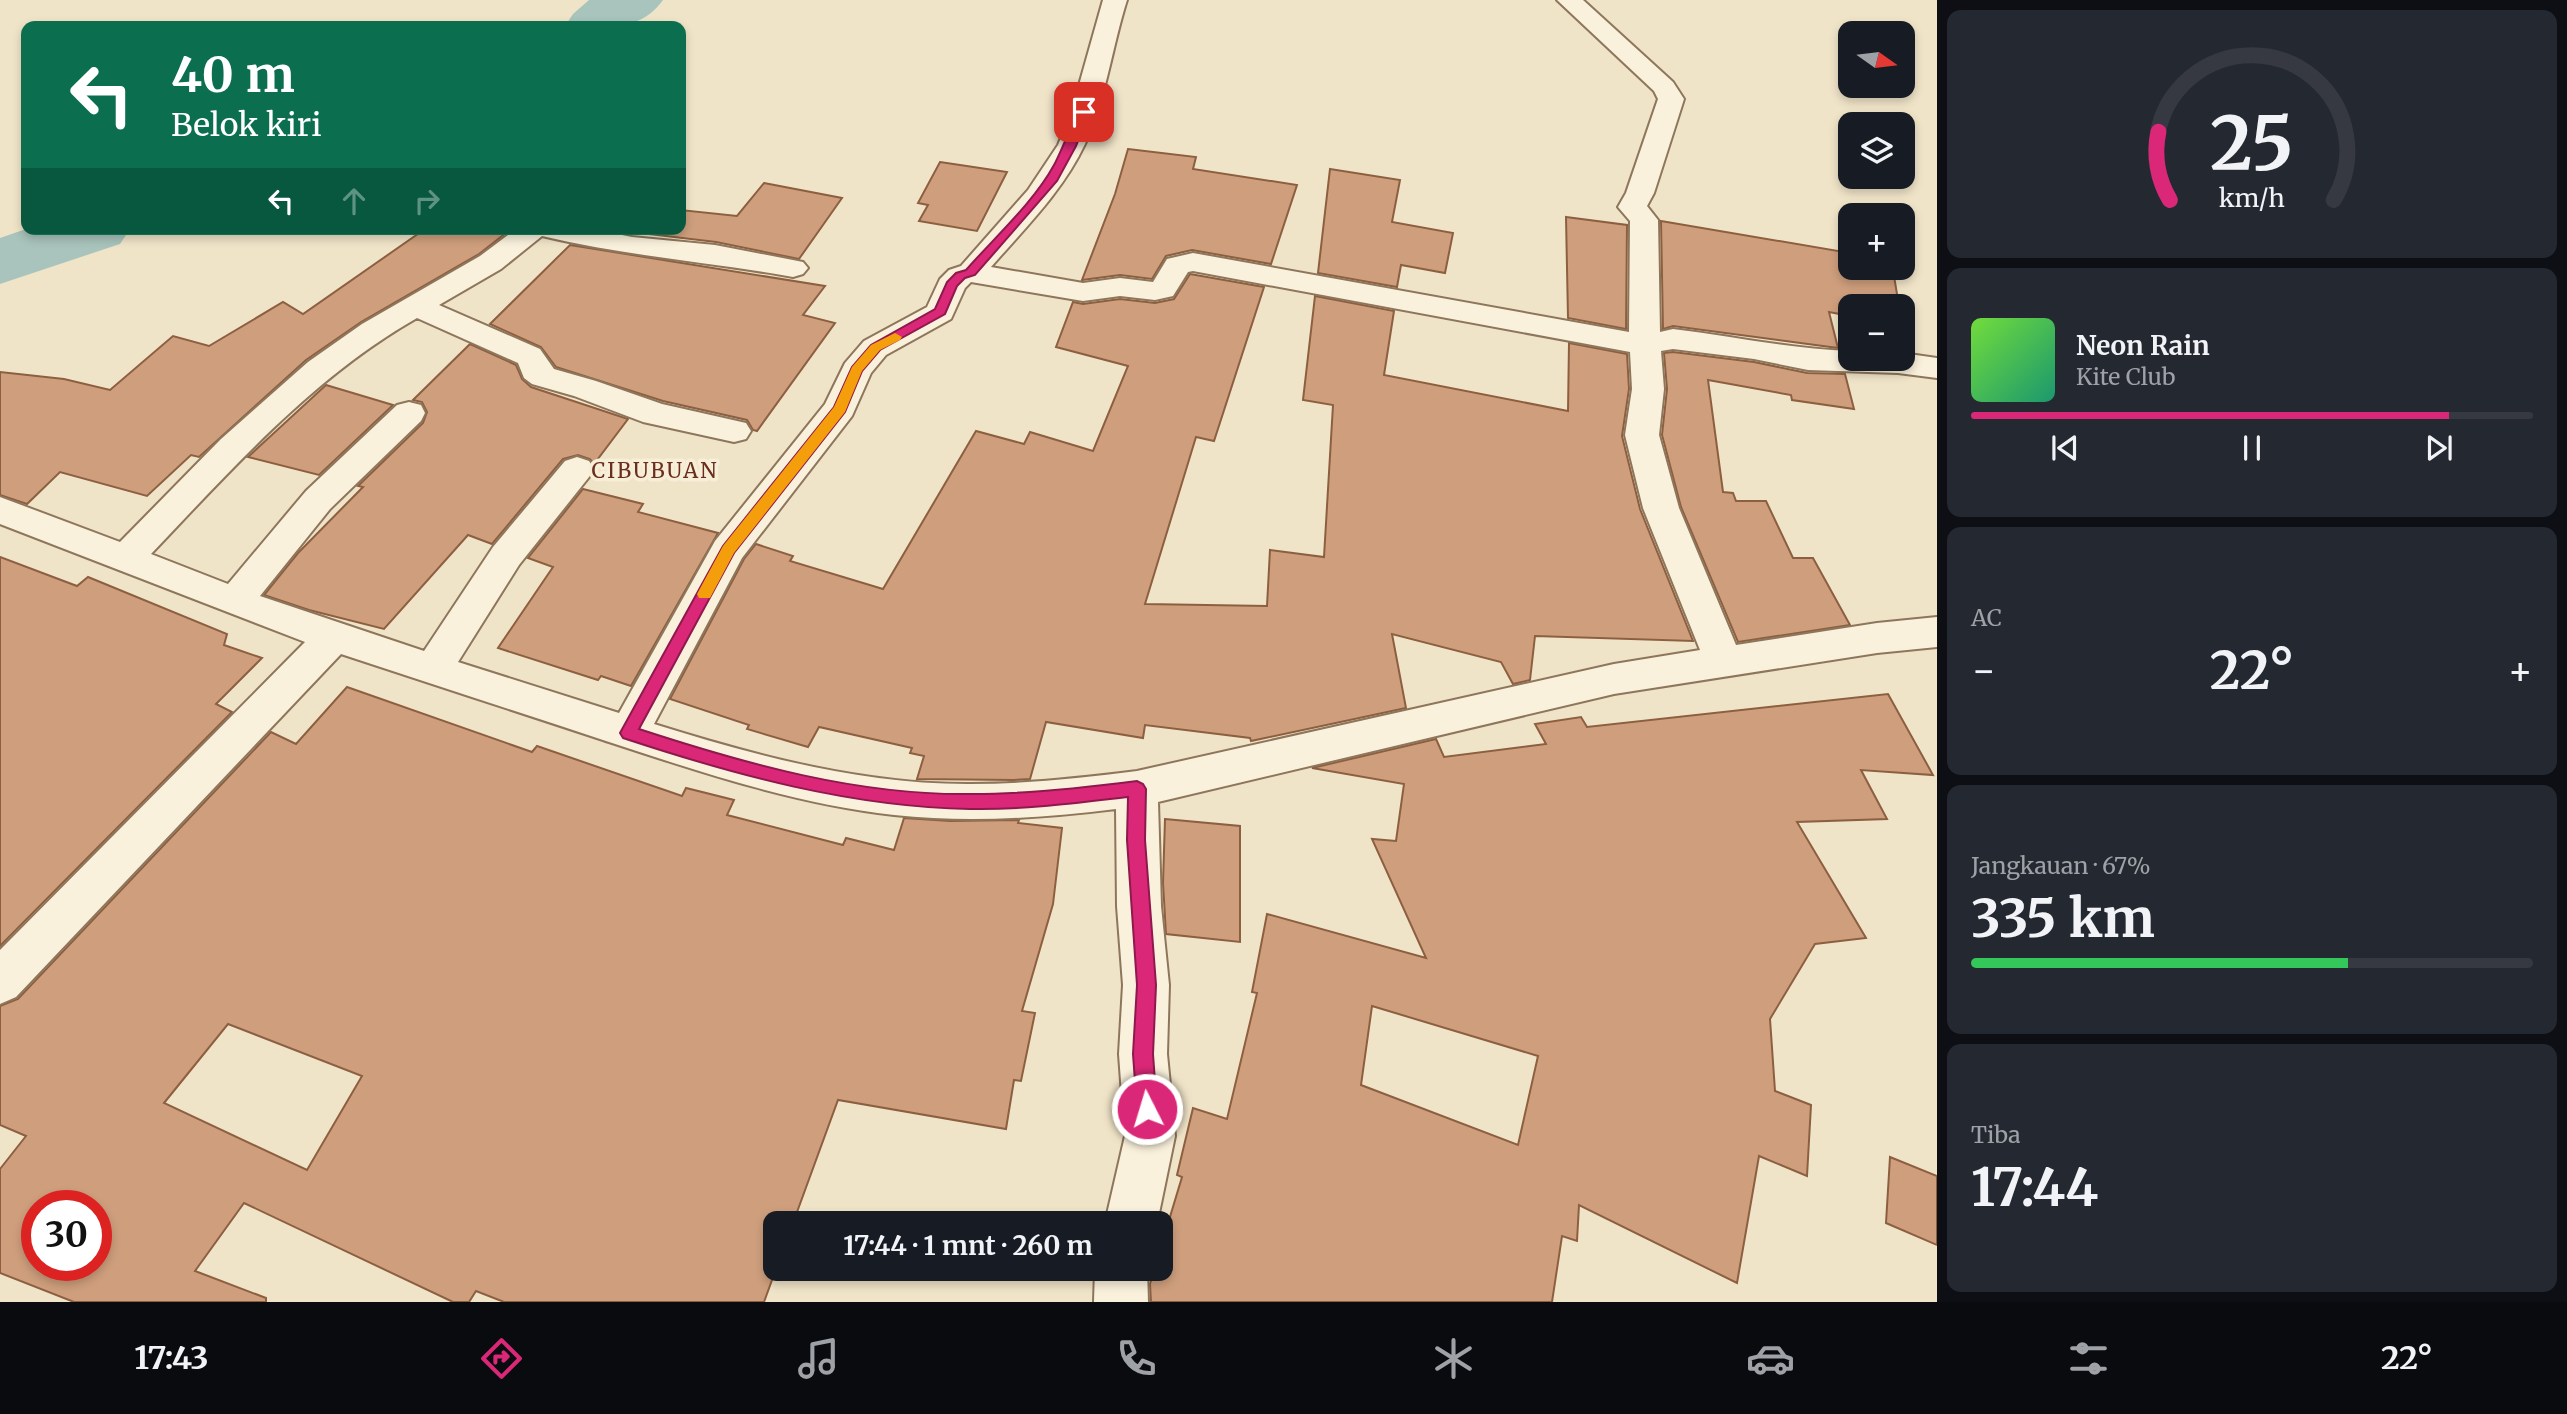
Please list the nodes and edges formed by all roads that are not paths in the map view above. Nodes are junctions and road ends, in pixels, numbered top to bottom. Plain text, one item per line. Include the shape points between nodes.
1 (1115, 0) edge
2 (1569, 0) edge
3 (527, 235) edge
4 (581, 235) edge
5 (793, 268) dead end
6 (971, 272) junction
7 (417, 307) junction
8 (1646, 345) junction
9 (1937, 368) edge
10 (409, 413) dead end
11 (734, 431) dead end
12 (577, 469) dead end
13 (0, 510) edge
14 (125, 559) junction
15 (235, 601) junction
16 (1937, 632) edge
17 (334, 637) junction
18 (1724, 661) junction
19 (433, 669) junction
20 (629, 733) junction
21 (1137, 789) junction
22 (0, 982) edge
23 (1134, 1211) edge
24 (1119, 1281) edge
25 (1121, 1302) edge

1 - 6 street via 1089,98 1070,146 1053,178
2 - 8 street via 1664,87 1671,99 1632,206 1644,220
3 - 7 street via 511,250
4 - 5 street
6 - 8 street via 1083,292 1155,291 1162,290 1177,265 1193,262
6 - 20 street via 951,285 940,312 875,348 856,370 840,408 728,550
7 - 11 street via 529,356 543,377 655,414
7 - 14 street via 353,344 302,381
8 - 9 street via 1673,339 1808,360
8 - 18 street via 1648,389 1642,435 1661,508
10 - 15 street via 318,500
12 - 19 street via 506,556
13 - 14 street
14 - 15 street
15 - 17 street
16 - 18 street
17 - 19 street
17 - 22 street
18 - 21 street via 1614,679
19 - 20 street
20 - 21 street via 811,784 894,797 971,802
21 - 23 street via 1146,985 1143,1054 1150,1136
24 - 25 street

